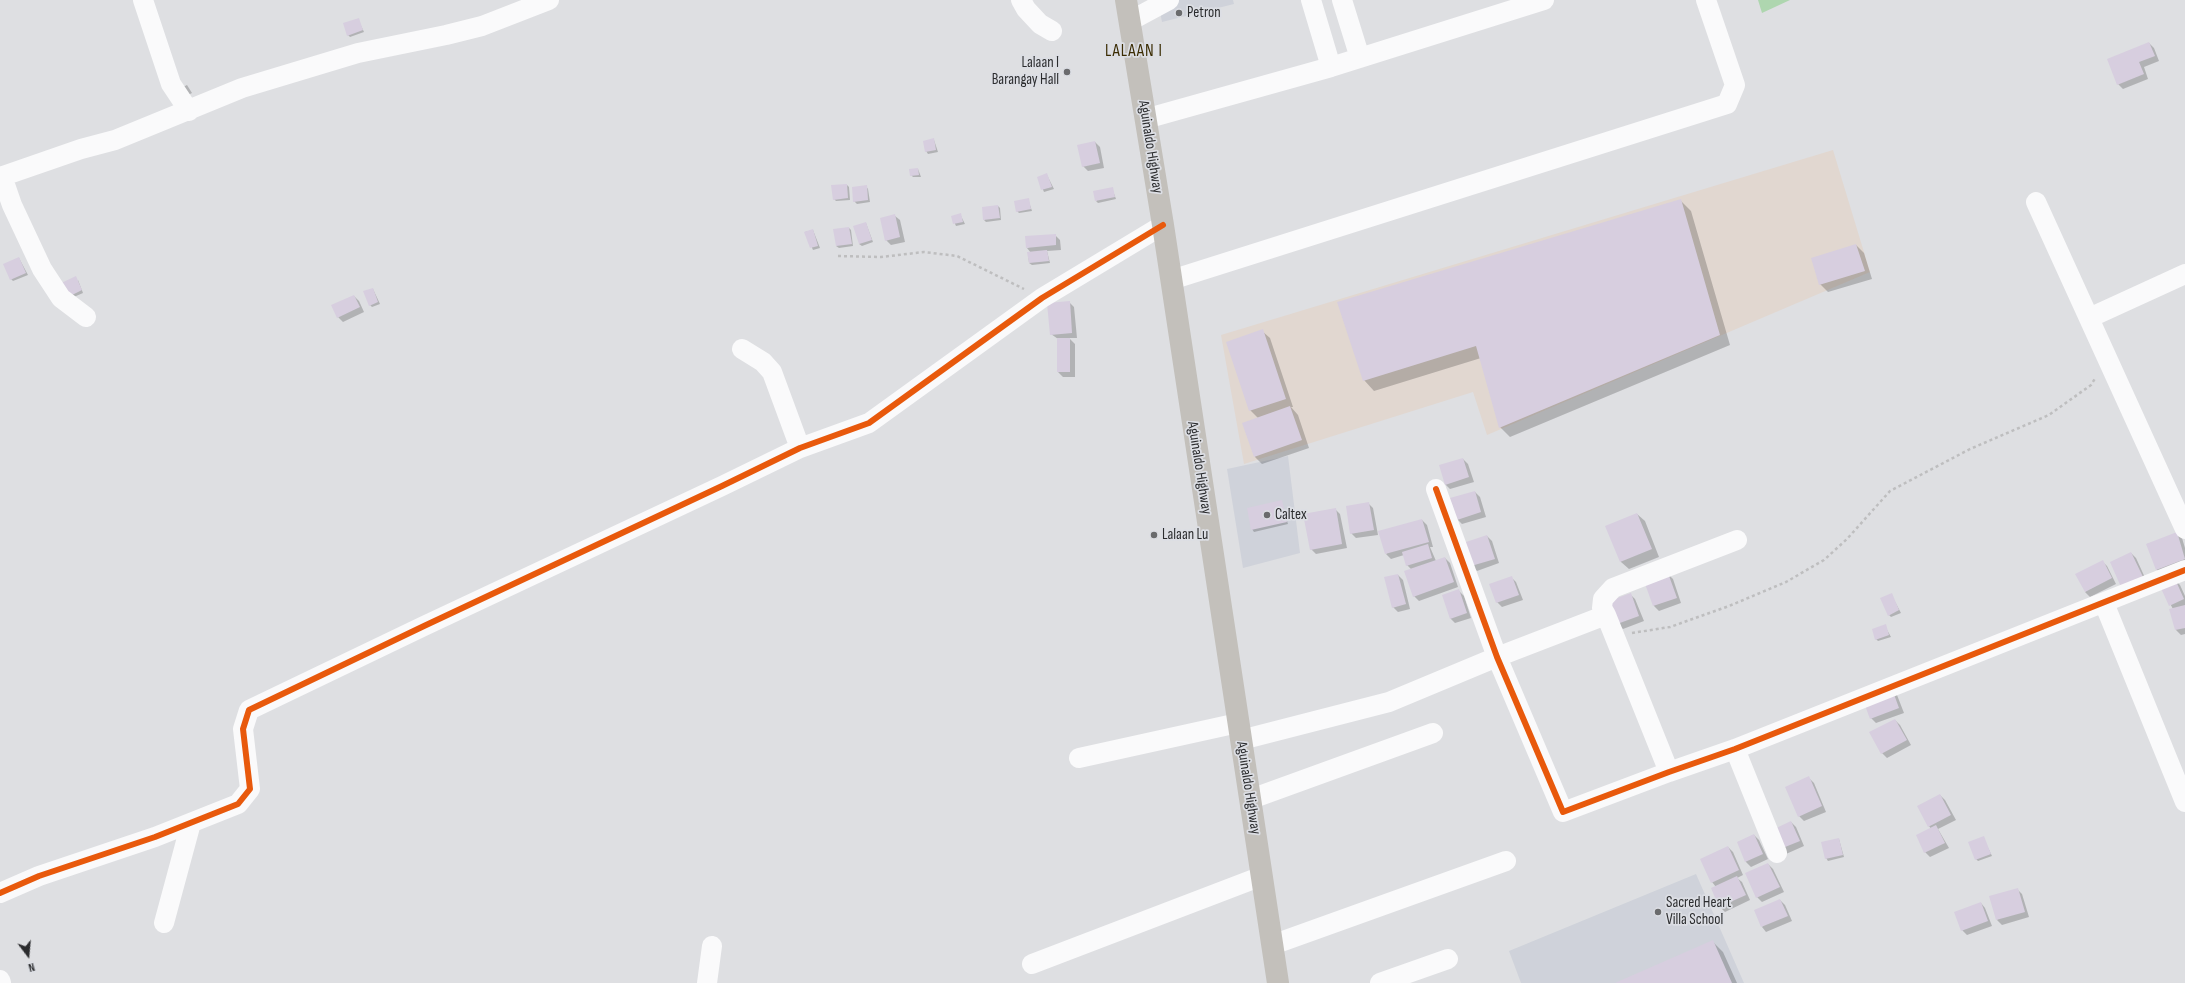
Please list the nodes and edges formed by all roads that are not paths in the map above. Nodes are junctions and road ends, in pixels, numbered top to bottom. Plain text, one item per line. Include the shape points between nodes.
1 (143, 0) edge
2 (549, 0) edge
3 (1021, 0) edge
4 (1126, 0) edge
5 (1169, 0) edge
6 (1311, 0) edge
7 (1342, 0) edge
8 (1544, 0) edge
9 (1706, 0) edge
10 (1130, 21) junction
11 (1052, 31) dead end
12 (1360, 58) junction
13 (1331, 67) junction
14 (189, 111) junction
15 (1145, 119) junction
16 (1, 177) edge
17 (2036, 202) dead end
18 (1163, 225) junction
19 (2185, 274) edge
20 (1171, 280) junction
21 (86, 317) dead end
22 (2089, 318) junction
23 (742, 349) dead end
24 (800, 448) junction
25 (1436, 489) dead end
26 (2185, 529) edge
27 (1737, 540) dead end
28 (2185, 570) edge
29 (2104, 603) junction
30 (1606, 615) junction
31 (1497, 657) junction
32 (1239, 731) junction
33 (1433, 733) dead end
34 (1735, 749) junction
35 (1079, 758) dead end
36 (1669, 772) junction
37 (1251, 799) junction
38 (2185, 802) edge
39 (191, 823) junction
40 (1777, 853) dead end
41 (1506, 861) dead end
42 (1262, 876) junction
43 (0, 893) edge
44 (164, 923) dead end
45 (1272, 945) junction
46 (712, 946) dead end
47 (1448, 959) dead end
48 (1032, 964) dead end
49 (0, 980) edge
50 (1, 983) edge
51 (706, 983) edge
52 (1278, 983) edge
53 (1380, 983) edge

1 - 14 street via 171,84
2 - 14 street via 482,26 446,36 358,53 242,88
3 - 11 street via 1040,24
4 - 10 main road, Aguinaldo Highway
5 - 10 street
6 - 13 street
7 - 12 street
8 - 12 street
9 - 20 street via 1735,85 1727,104
10 - 15 main road, Aguinaldo Highway
12 - 13 street
13 - 15 street
14 - 16 street via 115,140
15 - 18 main road, Aguinaldo Highway
16 - 21 street via 42,269 61,298
17 - 22 street
18 - 20 main road, Aguinaldo Highway
18 - 24 street via 1042,298 869,423
19 - 22 street
20 - 32 main road, Aguinaldo Highway
22 - 26 street
23 - 24 street via 763,362 772,372
24 - 39 street via 249,710 243,729 250,789 238,804
25 - 31 street
27 - 30 street via 1613,588 1603,599 1602,608
28 - 29 street
29 - 34 street
29 - 38 street
30 - 31 street
30 - 36 street
31 - 32 street via 1389,702
31 - 36 street via 1563,812
32 - 35 street
32 - 37 main road, Aguinaldo Highway
33 - 37 street
34 - 36 street
34 - 40 street
37 - 42 main road, Aguinaldo Highway
39 - 43 street via 40,876
39 - 44 street
41 - 45 street
42 - 45 main road, Aguinaldo Highway
42 - 48 street
45 - 52 main road, Aguinaldo Highway
46 - 51 street
47 - 53 street
49 - 50 street

